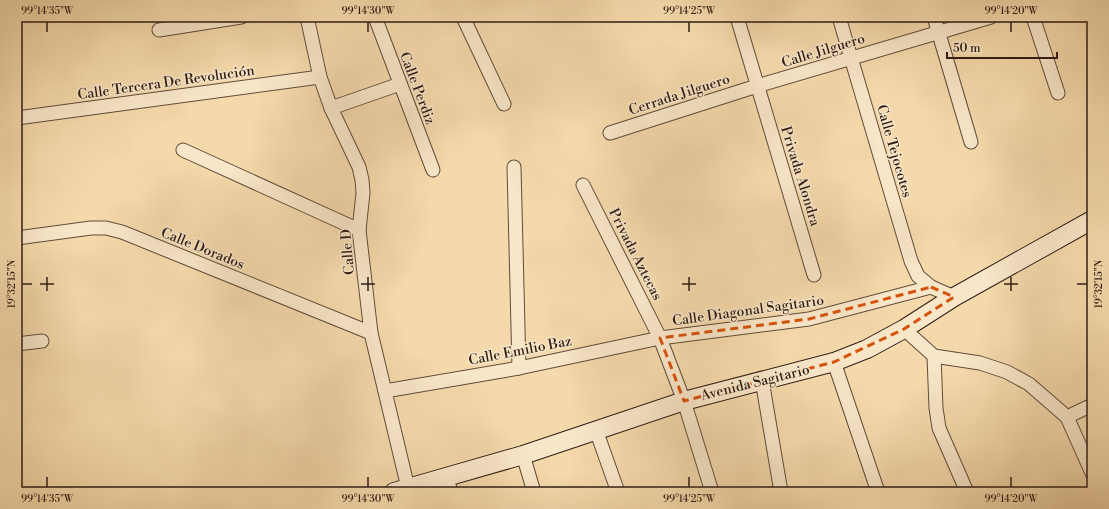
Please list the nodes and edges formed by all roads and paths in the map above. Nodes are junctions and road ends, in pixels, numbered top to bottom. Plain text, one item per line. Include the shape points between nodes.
1 (240, 17) edge
2 (307, 17) edge
3 (374, 17) edge
4 (463, 17) edge
5 (737, 17) edge
6 (839, 17) edge
7 (934, 17) edge
8 (991, 17) edge
9 (1033, 17) edge
10 (159, 30) dead end
11 (939, 32) junction
12 (852, 58) junction
13 (320, 77) junction
14 (400, 84) junction
15 (757, 86) junction
16 (1058, 93) dead end
17 (504, 104) dead end
18 (331, 108) junction
19 (17, 118) edge
20 (610, 133) dead end
21 (971, 142) dead end
22 (183, 150) dead end
23 (514, 167) dead end
24 (433, 170) dead end
25 (583, 184) dead end
26 (1092, 220) edge
27 (360, 230) junction
28 (17, 238) edge
29 (814, 275) dead end
30 (931, 287) junction
31 (954, 297) junction
32 (904, 329) junction
33 (371, 333) junction
34 (660, 338) junction
35 (42, 341) dead end
36 (17, 344) edge
37 (934, 356) junction
38 (834, 362) junction
39 (519, 368) junction
40 (762, 380) junction
41 (385, 392) junction
42 (684, 400) junction
43 (1092, 405) edge
44 (1067, 417) junction
45 (596, 430) junction
46 (523, 455) junction
47 (1092, 473) edge
48 (449, 485) edge
49 (404, 491) edge
50 (534, 492) edge
51 (618, 492) edge
52 (712, 492) edge
53 (781, 492) edge
54 (878, 492) edge
55 (967, 492) edge

1 - 10 street
2 - 13 street, Calle D
3 - 14 street, Calle Perdiz
4 - 17 street
5 - 15 street, Privada Alondra
6 - 12 street, Calle Tejocotes
7 - 11 street
8 - 11 street, Calle Jilguero
9 - 16 street
11 - 12 street, Calle Jilguero
11 - 21 street
12 - 15 street, Calle Jilguero
12 - 30 street, Calle Tejocotes via 910,261 918,276
13 - 18 street, Calle D
13 - 19 street, Calle Tercera De Revolución
14 - 18 street
14 - 24 street, Calle Perdiz
15 - 20 street, Cerrada Jilguero
15 - 29 street, Privada Alondra
18 - 27 street, Calle D via 362,180
22 - 27 street
23 - 39 street
25 - 34 street, Privada Aztecas
26 - 31 street, Avenida Sagitario
27 - 33 street, Calle D
28 - 33 street, Calle Dorados via 91,228 122,232
30 - 31 street
30 - 34 street, Calle Diagonal Sagitario via 809,320
31 - 32 street, Avenida Sagitario
32 - 37 street
32 - 38 street, Avenida Sagitario via 867,349
33 - 41 street, Calle D
34 - 39 street, Calle Emilio Baz
34 - 42 street, Privada Aztecas
35 - 36 street
37 - 44 street via 980,363 1008,372 1028,384
37 - 55 street via 939,428
38 - 40 street, Avenida Sagitario
38 - 54 street
39 - 41 street, Calle Emilio Baz
40 - 42 street, Avenida Sagitario
40 - 53 street
41 - 49 street, Calle D
42 - 45 street, Avenida Sagitario
42 - 52 street, Privada Aztecas
43 - 44 street
44 - 47 street
45 - 46 street, Avenida Sagitario
45 - 51 street
46 - 48 street, Avenida Sagitario
46 - 50 street
48 - 49 street, Avenida Sagitario

